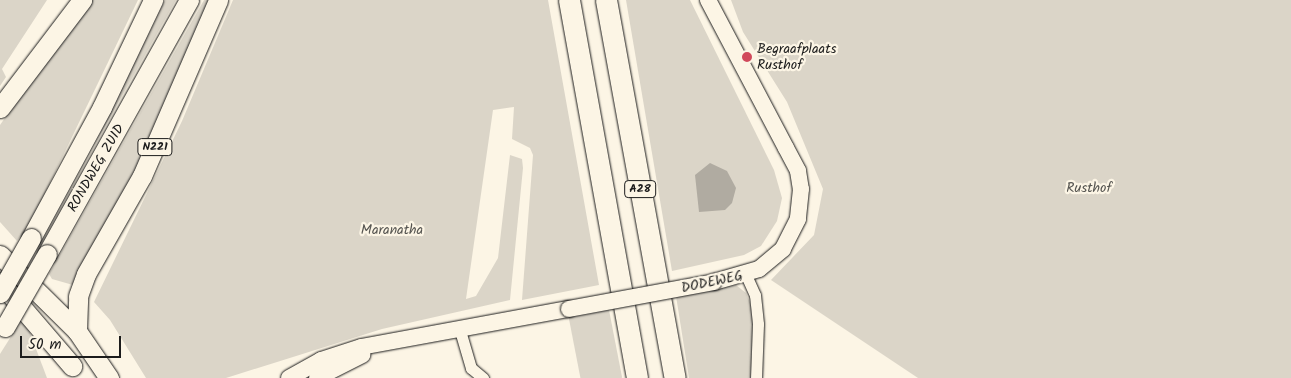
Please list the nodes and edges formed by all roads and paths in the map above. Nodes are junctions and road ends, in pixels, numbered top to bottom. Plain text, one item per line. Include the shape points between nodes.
1 (82, 0) edge
2 (153, 0) edge
3 (189, 0) edge
4 (218, 0) edge
5 (570, 0) edge
6 (606, 0) edge
7 (708, 0) edge
8 (0, 108) edge
9 (0, 255) edge
10 (746, 275) junction
11 (0, 282) edge
12 (0, 293) edge
13 (36, 294) junction
14 (459, 327) junction
15 (3, 331) edge
16 (77, 331) junction
17 (392, 342) junction
18 (76, 372) edge
19 (109, 378) edge
20 (290, 378) edge
21 (317, 378) edge
22 (484, 378) edge
23 (637, 378) edge
24 (675, 378) edge
25 (756, 378) edge

1 - 8 main road
2 - 12 main road, RONDWEG ZUID, bridge via 102,107
3 - 15 main road, RONDWEG ZUID / N221, bridge
4 - 16 main road, N221 via 142,176 86,274 78,296
5 - 23 highway, A28
6 - 24 highway, A28
7 - 10 street, DODEWEG via 798,171 801,189 798,218 783,249 759,270
9 - 13 main road
10 - 14 street, DODEWEG, bridge via 569,310
10 - 25 street via 756,305
11 - 18 main road
13 - 16 main road
13 - 18 main road
14 - 17 street, DODEWEG
14 - 22 street via 471,368
16 - 19 main road
17 - 20 street, DODEWEG via 329,356
17 - 21 street, DODEWEG

